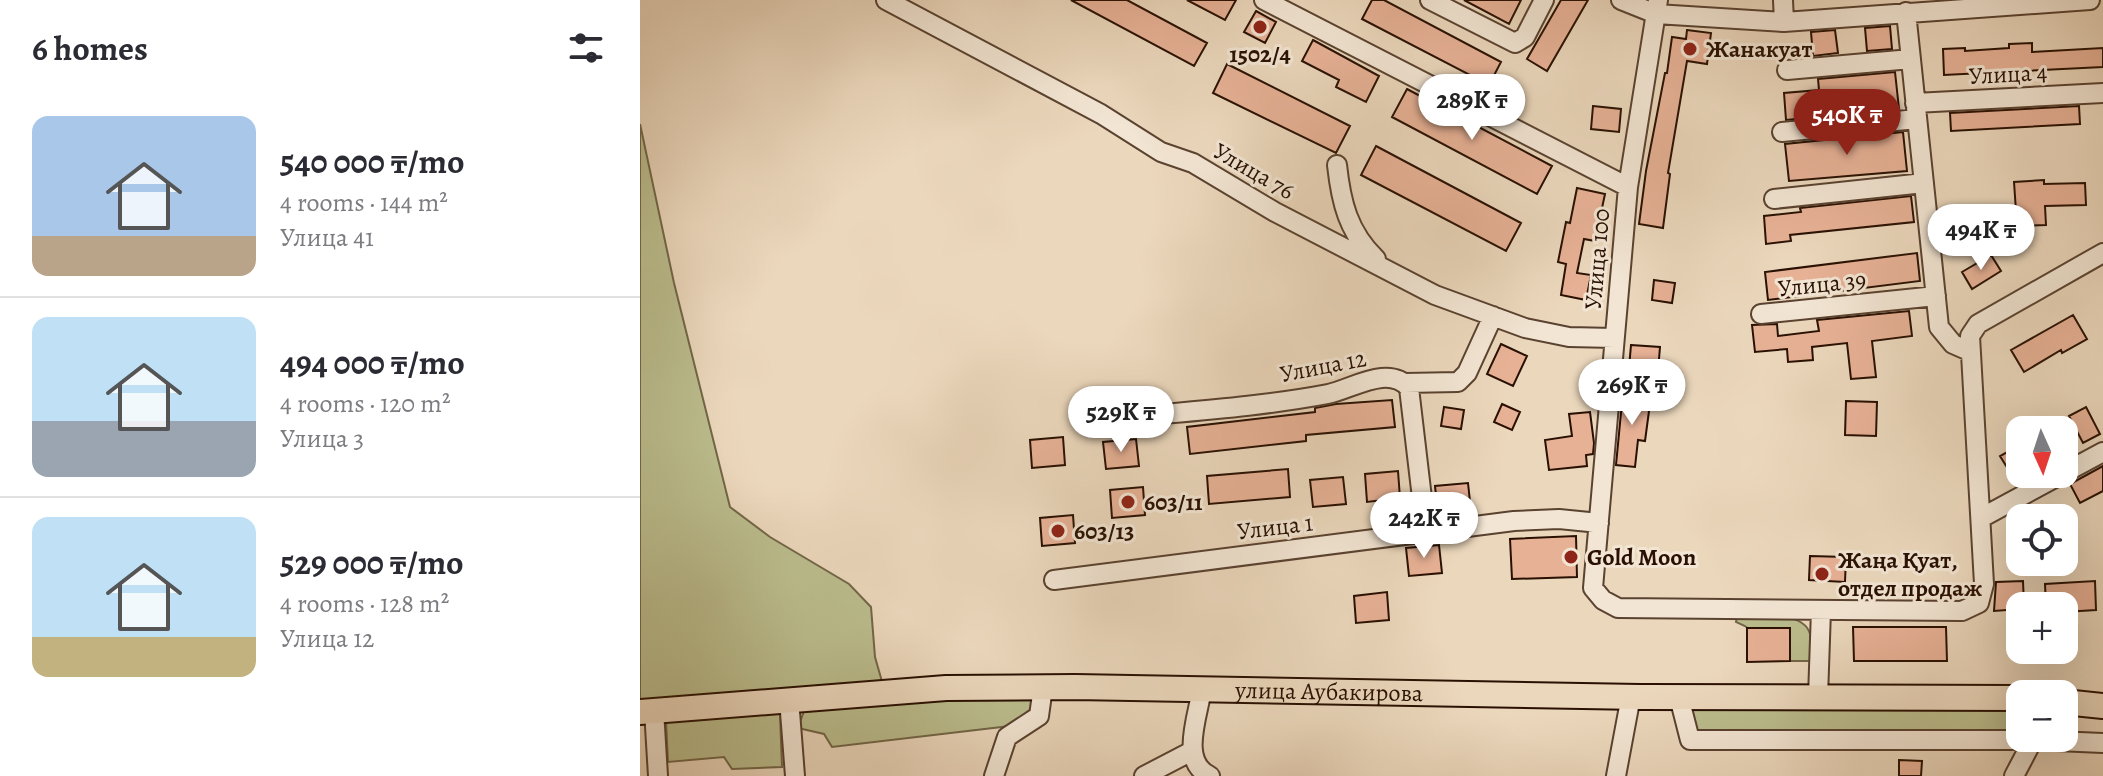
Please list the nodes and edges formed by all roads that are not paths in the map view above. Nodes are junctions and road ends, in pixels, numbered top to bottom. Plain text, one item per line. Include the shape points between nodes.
1 (886, 0) edge
2 (1264, 0) edge
3 (1430, 0) edge
4 (1544, 0) edge
5 (1621, 0) edge
6 (1783, 0) edge
7 (2090, 0) edge
8 (1657, 7) edge
9 (1906, 12) junction
10 (1784, 22) junction
11 (1911, 59) junction
12 (1787, 70) dead end
13 (2103, 93) edge
14 (1916, 111) junction
15 (1782, 132) dead end
16 (1337, 165) dead end
17 (1924, 183) junction
18 (1628, 187) junction
19 (1774, 199) dead end
20 (2103, 253) edge
21 (1389, 271) junction
22 (1936, 296) junction
23 (1761, 314) dead end
24 (1493, 316) junction
25 (1614, 338) junction
26 (1969, 351) junction
27 (1405, 383) junction
28 (1100, 420) dead end
29 (2103, 452) edge
30 (2078, 466) edge
31 (2037, 488) edge
32 (1981, 518) junction
33 (1599, 523) junction
34 (1426, 532) junction
35 (1054, 580) dead end
36 (1821, 610) junction
37 (1043, 687) junction
38 (1202, 689) junction
39 (1631, 696) junction
40 (1679, 697) junction
41 (1818, 697) junction
42 (2006, 698) edge
43 (789, 699) junction
44 (2078, 703) edge
45 (2103, 706) edge
46 (647, 711) edge
47 (2006, 739) edge
48 (2078, 742) edge
49 (2103, 743) edge
50 (1192, 751) junction
51 (2026, 752) edge
52 (658, 776) edge
53 (795, 776) edge
54 (994, 776) edge
55 (1144, 776) edge
56 (1210, 776) edge
57 (1616, 776) edge
58 (2014, 776) edge

1 - 21 street, Улица 76
2 - 18 street
3 - 4 street via 1515,43 1525,37
5 - 8 street
6 - 10 street
7 - 9 street
8 - 10 street
8 - 18 street, Улица 100
9 - 10 street
9 - 11 street
11 - 12 street
11 - 14 street
13 - 14 street, Улица 4
14 - 15 street, Улица 4
14 - 17 street
16 - 21 street via 1345,215 1363,247
17 - 19 street
17 - 22 street
18 - 25 street, Улица 100
20 - 26 street via 1978,324
21 - 24 street, Улица 76
22 - 23 street, Улица 39
22 - 26 street via 1942,333
24 - 25 street, Улица 76 via 1569,337
24 - 27 street, Улица 12 via 1458,382
25 - 33 street, Улица 100
26 - 32 street
27 - 28 street, Улица 12 via 1370,380 1327,394
27 - 34 street via 1411,394
29 - 30 street
31 - 32 street
32 - 36 street via 1984,584 1979,603 1962,611
33 - 34 street, Улица 1 via 1559,519
33 - 36 street, Улица 100 via 1593,588 1618,608
34 - 35 street, Улица 1
36 - 41 street
37 - 38 main road, улица Аубакирова
37 - 43 main road, улица Аубакирова
37 - 54 street via 1039,716 1007,737
38 - 39 main road, улица Аубакирова
38 - 50 street
39 - 40 main road, улица Аубакирова
39 - 57 street
40 - 41 main road, улица Аубакирова
40 - 47 street via 1690,740
41 - 42 main road, улица Аубакирова
43 - 46 main road, улица Аубакирова
43 - 53 street
44 - 45 main road
46 - 52 street
48 - 49 street
50 - 55 street
50 - 56 street via 1194,763
51 - 58 street

